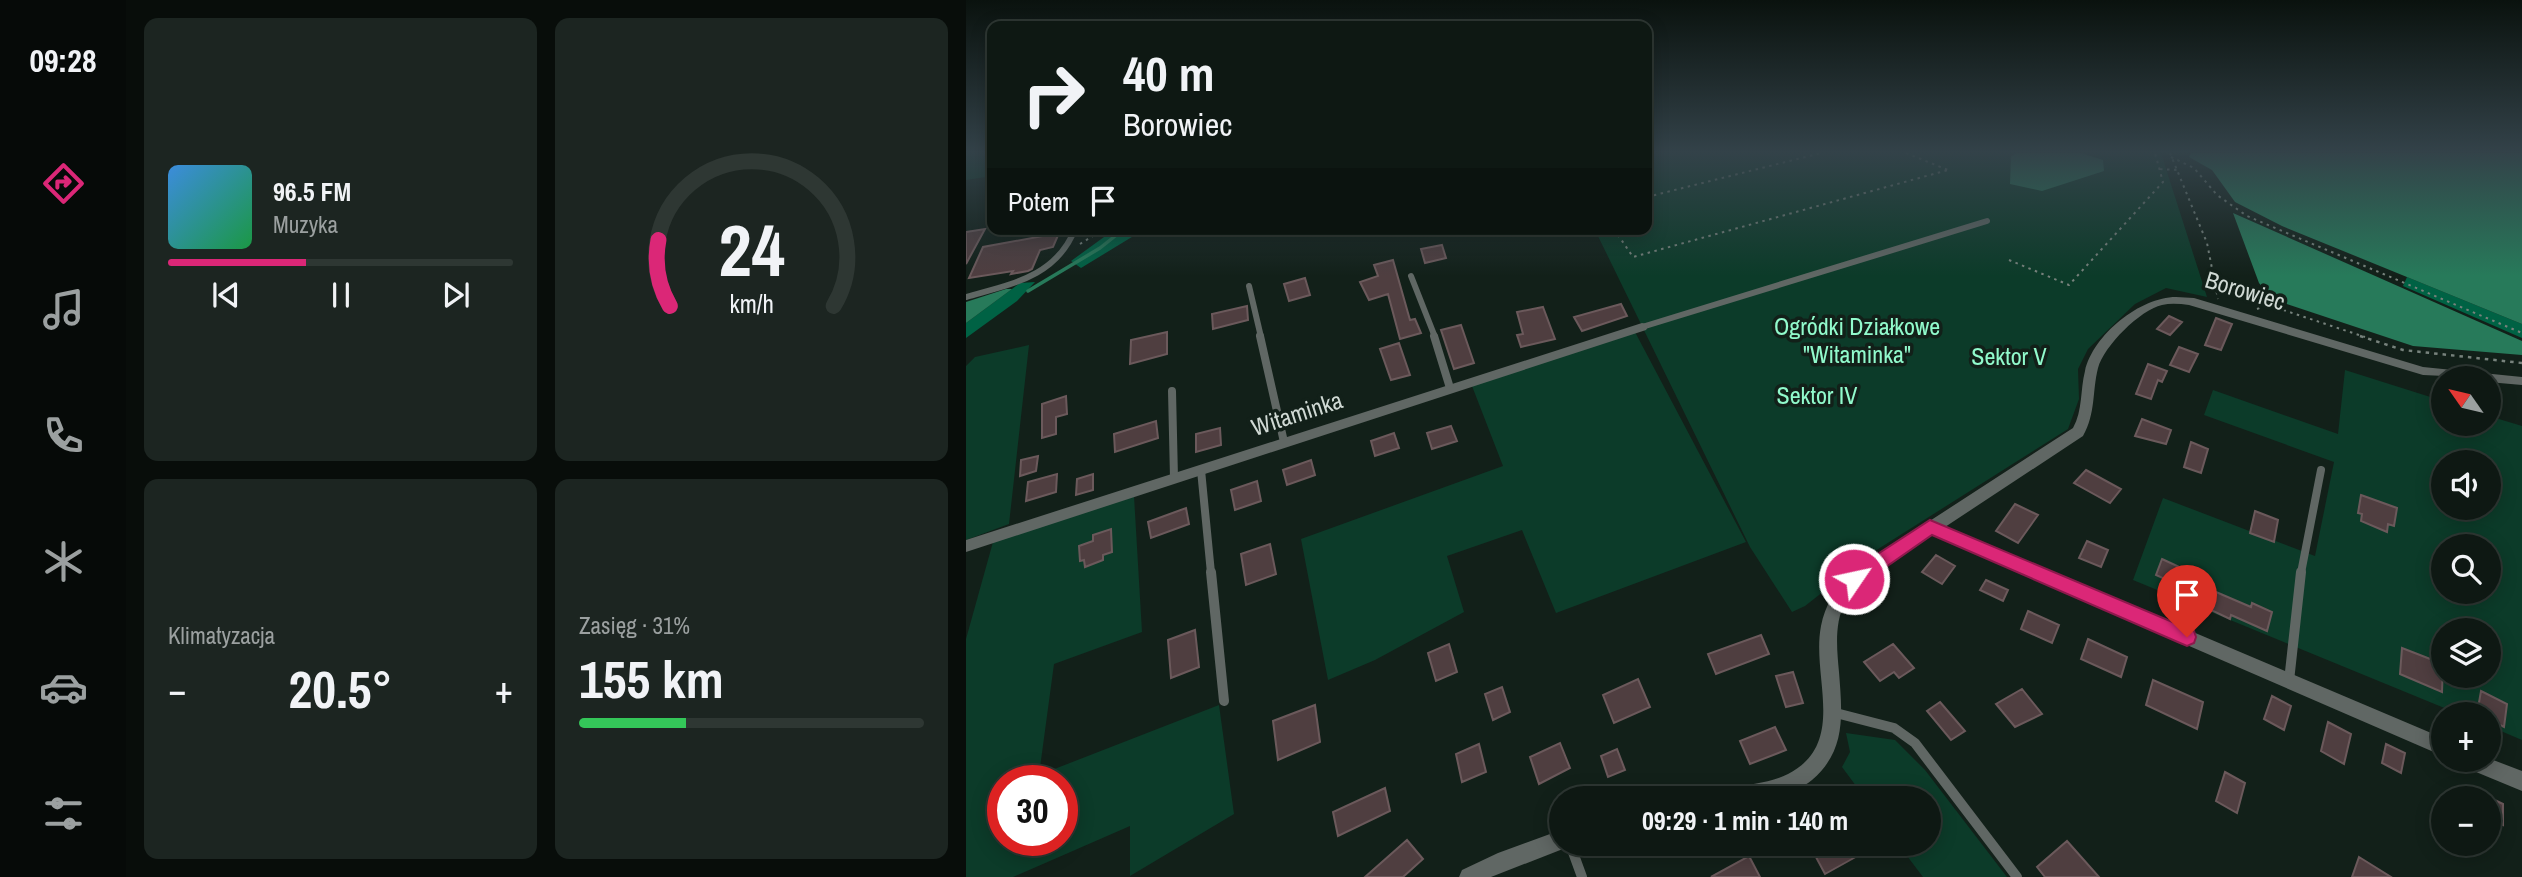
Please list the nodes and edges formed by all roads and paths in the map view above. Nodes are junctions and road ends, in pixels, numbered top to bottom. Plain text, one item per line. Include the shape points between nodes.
1 (1861, 194) edge
2 (2152, 194) edge
3 (2187, 194) edge
4 (2217, 194) edge
5 (1987, 220) dead end
6 (1073, 235) edge
7 (1093, 235) edge
8 (1618, 235) edge
9 (1067, 250) junction
10 (2009, 260) dead end
11 (1411, 276) dead end
12 (1249, 286) dead end
13 (966, 297) edge
14 (2219, 310) junction
15 (2237, 315) junction
16 (1642, 327) joint
17 (2522, 333) edge
18 (2522, 363) edge
19 (2522, 381) edge
20 (1450, 388) junction
21 (1172, 391) dead end
22 (1284, 442) junction
23 (1201, 470) junction
24 (2320, 470) dead end
25 (1174, 478) junction
26 (1930, 527) junction
27 (966, 547) edge
28 (2289, 681) junction
29 (1224, 701) dead end
30 (1832, 712) junction
31 (2431, 742) edge
32 (2501, 772) edge
33 (2522, 781) edge
34 (1780, 786) edge
35 (1549, 844) edge
36 (1574, 856) edge
37 (1469, 877) edge
38 (1582, 877) edge
39 (2017, 877) edge

1 - 8 path via 1633,257
2 - 10 path via 2069,285
3 - 14 path via 2218,285
4 - 17 path via 2247,216
5 - 16 lane
6 - 9 lane
7 - 9 path
9 - 13 lane via 1031,275
11 - 20 lane
12 - 22 lane
14 - 15 street, Borowiec
14 - 26 street, Borowiec via 2179,300 2155,303 2143,310 2097,354 2088,411 2078,432
15 - 18 path via 2268,305 2403,350
15 - 19 street, Borowiec via 2423,371
16 - 20 street, Witaminka
20 - 22 street, Witaminka
21 - 25 lane
22 - 23 street, Witaminka
23 - 25 street, Witaminka
23 - 29 lane
24 - 28 lane
25 - 27 street, Witaminka
26 - 28 street
26 - 30 street, Borowiec via 1854,579 1835,601 1827,631
28 - 31 street
30 - 34 street, Borowiec via 1828,747 1809,772
30 - 39 lane via 1894,728 1915,743
32 - 33 street
35 - 37 street
36 - 38 lane

